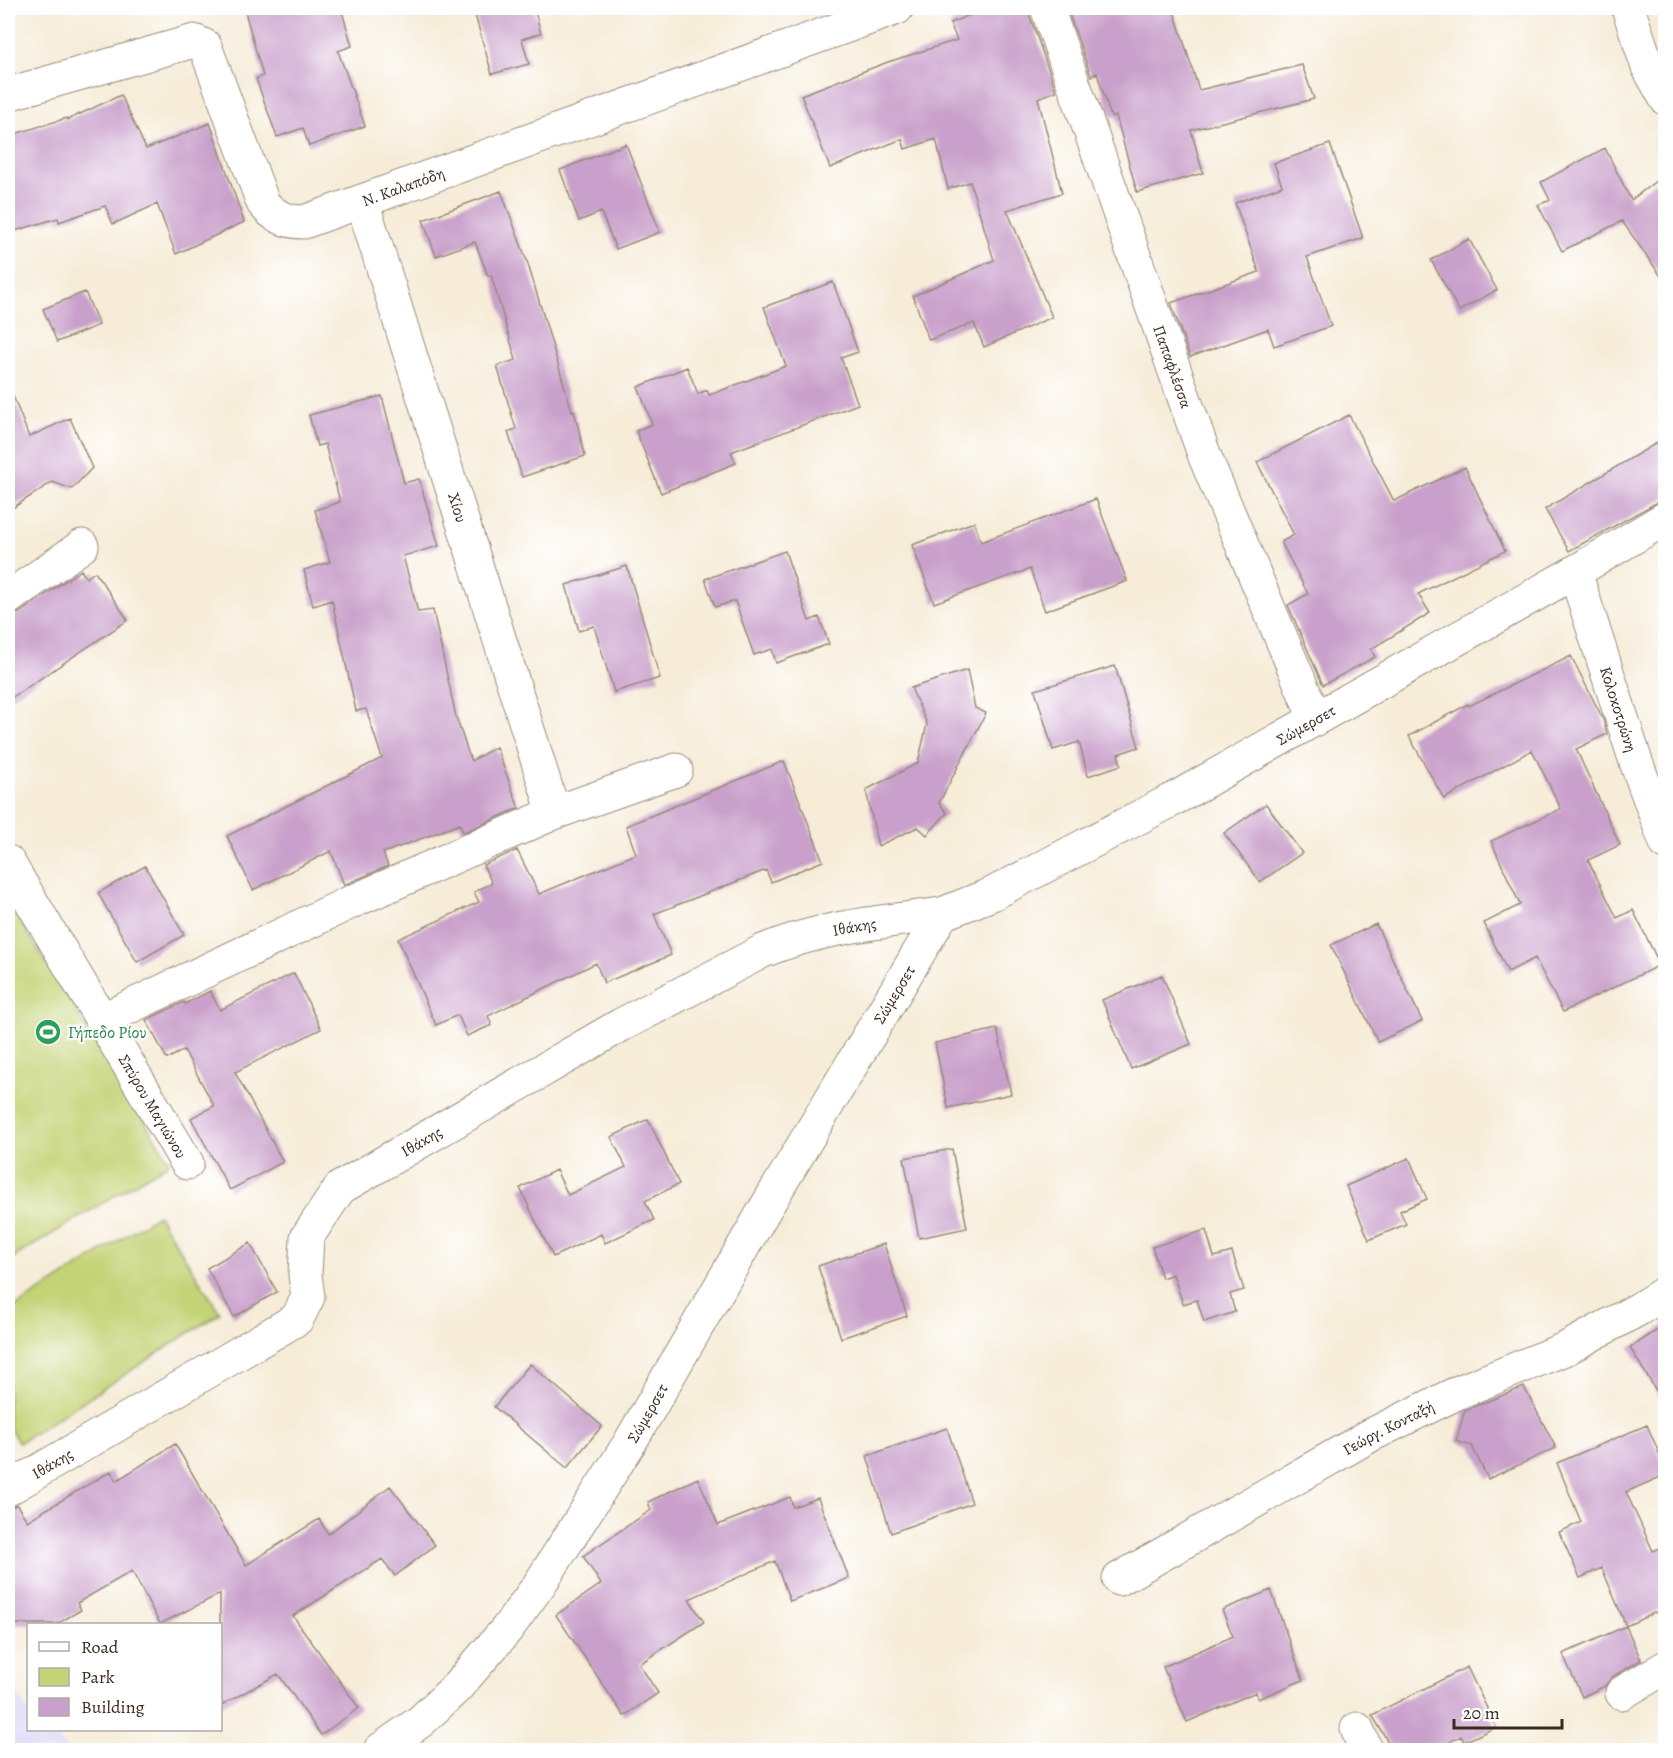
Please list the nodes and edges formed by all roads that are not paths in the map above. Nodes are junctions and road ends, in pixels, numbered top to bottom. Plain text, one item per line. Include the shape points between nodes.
1 (897, 8) edge
2 (1047, 8) edge
3 (1628, 8) edge
4 (8, 94) edge
5 (1665, 99) edge
6 (362, 201) junction
7 (1665, 518) edge
8 (82, 546) dead end
9 (1575, 572) junction
10 (8, 598) edge
11 (1315, 718) junction
12 (676, 770) dead end
13 (554, 813) junction
14 (1665, 843) edge
15 (8, 862) edge
16 (942, 914) junction
17 (102, 1020) junction
18 (187, 1163) dead end
19 (1665, 1292) edge
20 (8, 1489) edge
21 (1119, 1579) dead end
22 (1665, 1667) edge
23 (1622, 1694) dead end
24 (380, 1750) edge

1 - 6 street, Ν. Καλαπόδη
2 - 11 street, Παπαφλέσσα via 1205,457
3 - 5 street via 1648,67
4 - 6 street, Ν. Καλαπόδη via 194,41 205,46 268,210 285,220 304,222
6 - 13 street, Χίου
7 - 9 street, Σώμερσετ
8 - 10 street
9 - 11 street, Σώμερσετ
9 - 14 street, Κολοκοτρώνη
11 - 16 street, Σώμερσετ via 1044,868
12 - 13 street
13 - 17 street via 349,903
15 - 17 street, Σπύρου Μαγιώνου
16 - 20 street, Ιθάκης via 824,931 763,951 621,1025 340,1188 307,1237 308,1297 297,1319
16 - 24 street, Σώμερσετ via 629,1444 539,1585 457,1687 421,1721
17 - 18 street, Σπύρου Μαγιώνου
19 - 21 street, Γεώργ. Κονταξή via 1567,1348 1459,1392 1371,1435
22 - 23 street

